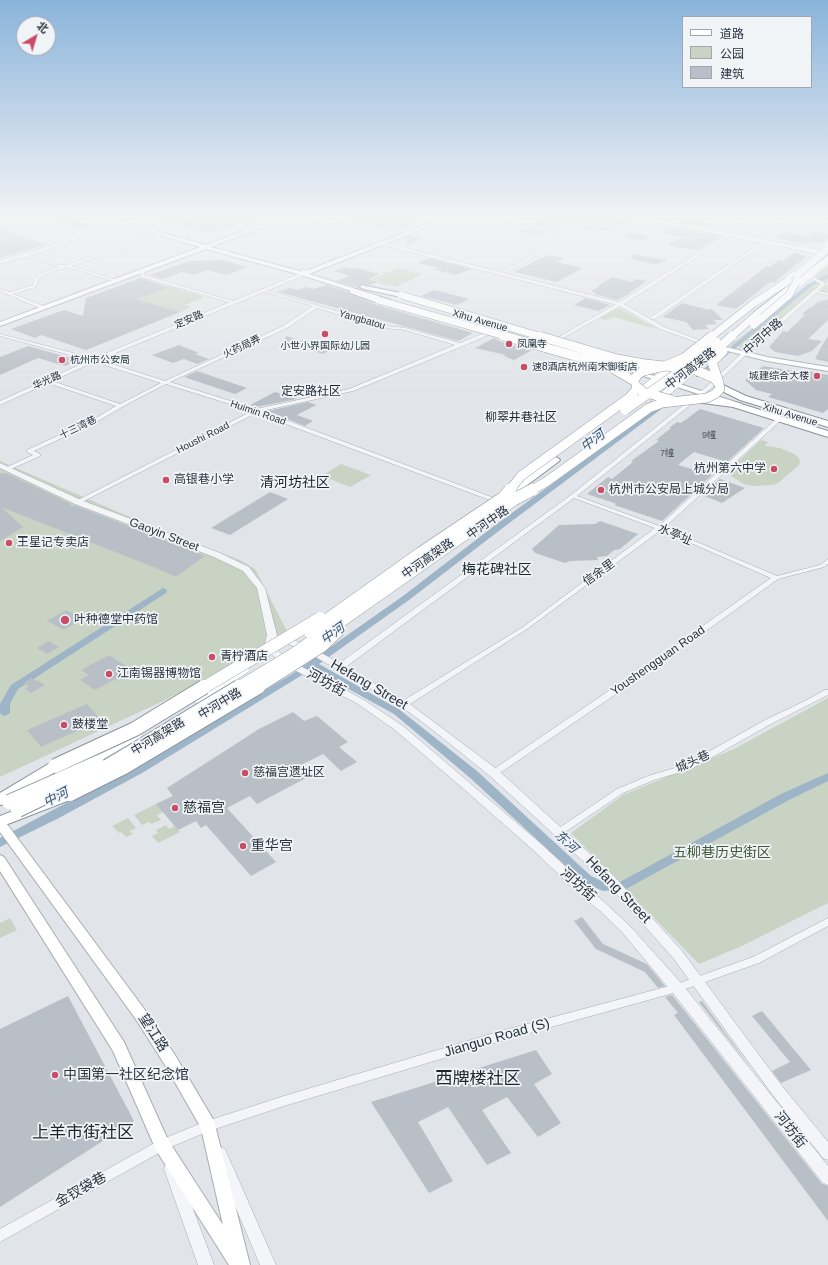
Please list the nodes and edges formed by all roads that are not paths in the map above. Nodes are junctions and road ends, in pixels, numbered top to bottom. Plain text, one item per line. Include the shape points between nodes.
1 (41, 275) edge
2 (97, 275) edge
3 (127, 275) edge
4 (132, 275) edge
5 (142, 275) edge
6 (297, 275) edge
7 (312, 275) edge
8 (323, 275) edge
9 (512, 275) edge
10 (515, 275) edge
11 (666, 275) edge
12 (715, 275) edge
13 (794, 275) edge
14 (799, 275) edge
15 (802, 275) edge
16 (809, 276) joint
17 (113, 280) junction
18 (792, 282) junction
19 (364, 287) junction
20 (0, 290) edge
21 (263, 290) junction
22 (353, 291) junction
23 (815, 292) junction
24 (10, 294) junction
25 (828, 294) edge
26 (234, 302) junction
27 (621, 303) junction
28 (317, 306) junction
29 (42, 307) junction
30 (653, 318) junction
31 (0, 323) edge
32 (492, 332) dead end
33 (0, 335) edge
34 (709, 342) junction
35 (550, 344) junction
36 (461, 345) junction
37 (727, 347) junction
38 (744, 351) junction
39 (94, 360) junction
40 (828, 368) edge
41 (659, 375) junction
42 (47, 381) junction
43 (165, 383) junction
44 (635, 383) junction
45 (680, 383) junction
46 (719, 385) junction
47 (703, 394) junction
48 (681, 401) junction
49 (0, 403) edge
50 (120, 406) junction
51 (256, 411) junction
52 (778, 420) dead end
53 (828, 425) edge
54 (828, 433) edge
55 (4, 467) edge
56 (573, 496) junction
57 (505, 501) junction
58 (78, 502) junction
59 (660, 528) junction
60 (826, 566) edge
61 (776, 578) junction
62 (360, 602) junction
63 (272, 635) junction
64 (291, 641) junction
65 (274, 652) junction
66 (313, 652) junction
67 (292, 665) junction
68 (339, 666) junction
69 (828, 692) edge
70 (404, 704) junction
71 (494, 773) junction
72 (0, 801) edge
73 (0, 806) edge
74 (0, 818) edge
75 (4, 828) edge
76 (559, 832) junction
77 (0, 860) edge
78 (828, 922) edge
79 (697, 981) junction
80 (677, 988) junction
81 (208, 1126) junction
82 (162, 1145) junction
83 (828, 1153) edge
84 (828, 1178) edge
85 (0, 1236) edge
86 (206, 1265) edge
87 (240, 1265) edge
88 (268, 1265) edge

1 - 24 street via 36,279 35,286
2 - 17 street
3 - 17 main road
4 - 29 main road
5 - 26 street
6 - 21 street, 定安路
7 - 22 main road
8 - 19 main road, Xihu Avenue
9 - 27 street
10 - 27 street
11 - 27 street
12 - 30 street
13 - 34 main road, 中河中路
14 - 18 highway, 中河高架路, bridge
15 - 18 highway, 中河高架路
16 - 23 street, 中河中路 via 820,282
16 - 37 main road, 中河中路
17 - 29 main road
18 - 41 highway, bridge via 754,303
18 - 46 highway, bridge via 789,295 712,362
18 - 57 highway, 中河高架路, bridge via 679,372
19 - 35 main road, Xihu Avenue
19 - 41 highway, bridge via 617,359
20 - 24 street
21 - 26 street, 定安路
21 - 28 street, Yangbatou
22 - 35 main road
22 - 44 highway, bridge via 607,365
23 - 25 street
23 - 38 street, 中河中路
24 - 29 street
26 - 39 street, 定安路
27 - 30 street
27 - 34 street via 662,328
27 - 35 street
28 - 36 street, Yangbatou
28 - 43 street, 火药局弄 via 285,327
29 - 31 main road
30 - 34 street
32 - 36 street, Houshi Road
33 - 39 street, Huimin Road
34 - 37 main road
34 - 41 main road, 中河中路
35 - 41 main road via 550,348
36 - 51 street, Houshi Road via 350,390
37 - 38 main road
37 - 45 main road, 中河中路
38 - 40 main road
38 - 47 street, 中河中路
39 - 42 street, 华光路
39 - 43 street, Huimin Road
41 - 44 highway, bridge via 643,371 636,375
41 - 45 main road, Xihu Avenue
41 - 46 highway, bridge via 686,368 705,373 714,378
41 - 57 main road, 中河中路 via 637,396
42 - 49 street, 华光路
42 - 50 street
43 - 50 street, 十三湾巷
43 - 51 street, Huimin Road
44 - 48 highway, bridge via 643,392
44 - 57 highway, bridge via 637,389 630,398 521,476
45 - 47 main road, Xihu Avenue
45 - 57 main road, 中河中路
46 - 47 highway, bridge via 720,389 715,394
46 - 53 highway via 743,398
47 - 48 highway, bridge
47 - 53 main road, Xihu Avenue
47 - 54 highway, bridge via 714,401
47 - 56 street, 中河中路
48 - 57 highway, bridge via 649,408 546,482
50 - 55 street, 十三湾巷 via 29,451 38,455
51 - 57 street, Huimin Road
51 - 58 street, Houshi Road
52 - 59 street, 信余里
55 - 58 street, Gaoyin Street
56 - 59 street, 水亭址
56 - 68 street, 中河中路
57 - 62 highway, 中河高架路, bridge
57 - 64 main road, 中河中路
57 - 66 main road, 中河中路
58 - 63 street, Gaoyin Street via 217,555 246,569 261,588
59 - 61 street, 水亭址
59 - 70 street, 信余里 via 525,628
60 - 61 street, Youshengguan Road
61 - 71 street, Youshengguan Road
62 - 72 highway, bridge via 303,627 135,729 55,766
62 - 73 highway, 中河高架路, bridge via 285,651 98,762
62 - 74 highway, 中河高架路, bridge via 294,654 105,768
62 - 75 highway, bridge via 322,646 228,706 137,759
63 - 64 street, Hefang Street
63 - 65 street, Gaoyin Street via 270,643
64 - 65 main road, 中河中路
64 - 66 street, Hefang Street
65 - 67 street, 河坊街
65 - 72 main road, 中河中路 via 92,760
66 - 67 main road, 中河中路
66 - 68 street, Hefang Street
67 - 75 main road, 中河中路
67 - 80 street, 河坊街 via 361,702 434,756 626,929
68 - 70 street, Hefang Street
69 - 76 street, 城头巷 via 688,767 620,791
70 - 71 street, Hefang Street
71 - 76 street, Hefang Street
75 - 81 main road, 望江路 via 140,1014
76 - 79 street, Hefang Street via 628,897
77 - 82 main road via 119,1047
78 - 79 street, Jianguo Road (S) via 756,960
79 - 80 street, Jianguo Road (S)
79 - 83 street, Hefang Street via 777,1090
80 - 81 street, Jianguo Road (S) via 494,1038
80 - 84 street, 河坊街
81 - 82 street, Jianguo Road (S)
81 - 87 main road
81 - 88 street, 望江路
82 - 85 street, 金钗袋巷
82 - 86 street
82 - 87 main road

